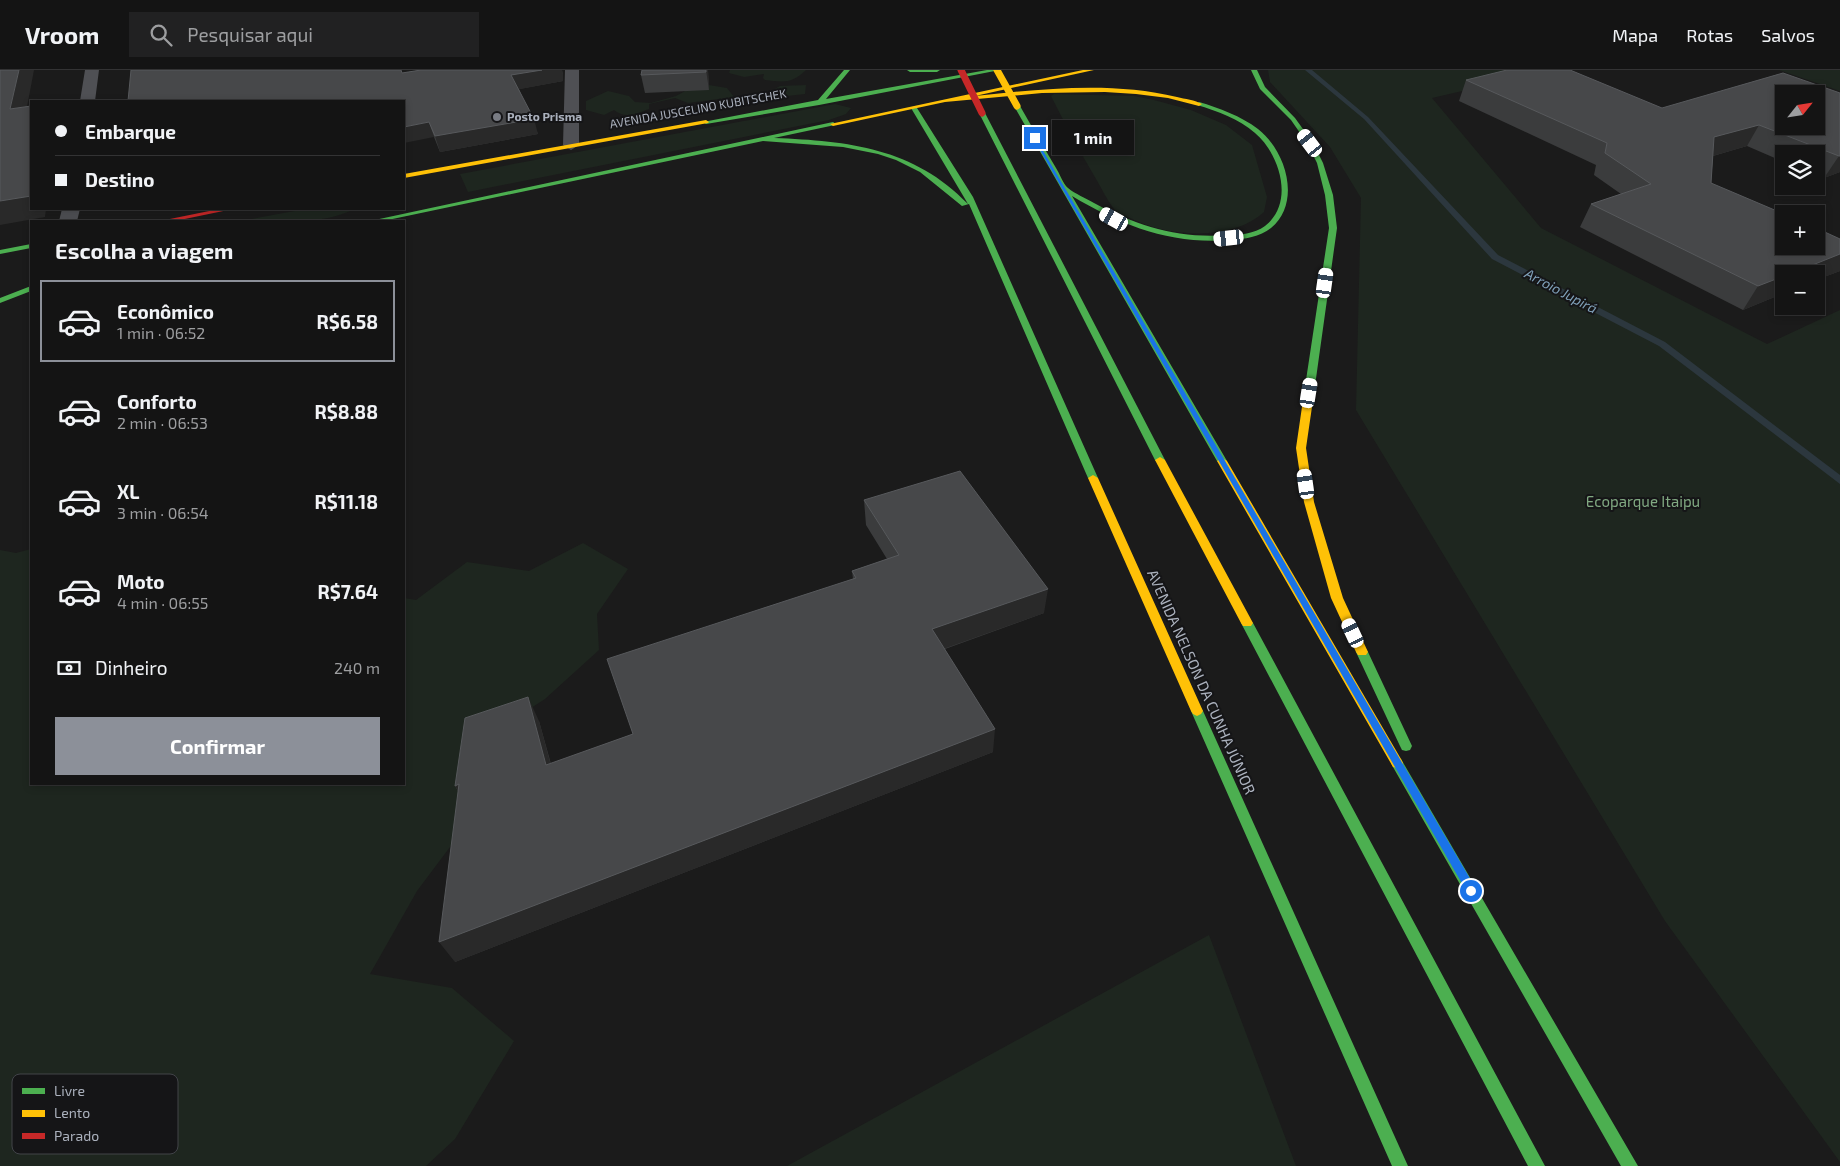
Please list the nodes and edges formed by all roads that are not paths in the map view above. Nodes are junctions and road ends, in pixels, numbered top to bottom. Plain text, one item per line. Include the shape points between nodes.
1 (92, 70) edge
2 (572, 70) edge
3 (847, 70) edge
4 (910, 70) edge
5 (937, 70) edge
6 (962, 70) edge
7 (997, 70) edge
8 (1091, 70) edge
9 (1254, 70) edge
10 (88, 100) edge
11 (947, 101) junction
12 (819, 103) junction
13 (914, 108) junction
14 (766, 140) junction
15 (571, 145) junction
16 (405, 176) edge
17 (1063, 187) junction
18 (224, 210) edge
19 (227, 210) edge
20 (974, 211) junction
21 (170, 220) edge
22 (198, 220) edge
23 (379, 220) edge
24 (30, 246) edge
25 (0, 252) edge
26 (30, 288) edge
27 (30, 299) edge
28 (0, 301) edge
29 (0, 305) edge
30 (1411, 758) dead end
31 (1423, 784) dead end
32 (1481, 908) junction
33 (1400, 1166) edge
34 (1537, 1166) edge
35 (1630, 1166) edge

1 - 10 street
2 - 15 street
3 - 12 main road
4 - 5 main road
6 - 34 main road, bridge via 1125,394
7 - 12 main road, AVENIDA JUSCELINO KUBITSCHEK
7 - 17 main road, bridge
8 - 11 main road
9 - 30 main road via 1259,84 1310,143 1326,175 1331,196 1333,228 1301,448 1309,502 1337,598
11 - 13 main road
11 - 17 main road via 1093,89 1167,96 1193,102 1249,126 1263,138 1278,161 1286,195 1279,218 1267,228 1242,237 1202,241 1167,237 1125,225
12 - 15 main road, AVENIDA JUSCELINO KUBITSCHEK
13 - 14 main road
13 - 20 main road, AVENIDA NELSON DA CUNHA JÚNIOR via 934,145 958,174
14 - 20 main road, AVENIDA NELSON DA CUNHA JÚNIOR via 875,148 907,161 939,180
14 - 23 main road
15 - 16 main road, AVENIDA JUSCELINO KUBITSCHEK
17 - 32 main road
18 - 21 main road
19 - 22 main road
20 - 33 main road, AVENIDA NELSON DA CUNHA JÚNIOR
24 - 25 main road
26 - 28 main road
27 - 29 main road
31 - 32 main road
32 - 35 main road

